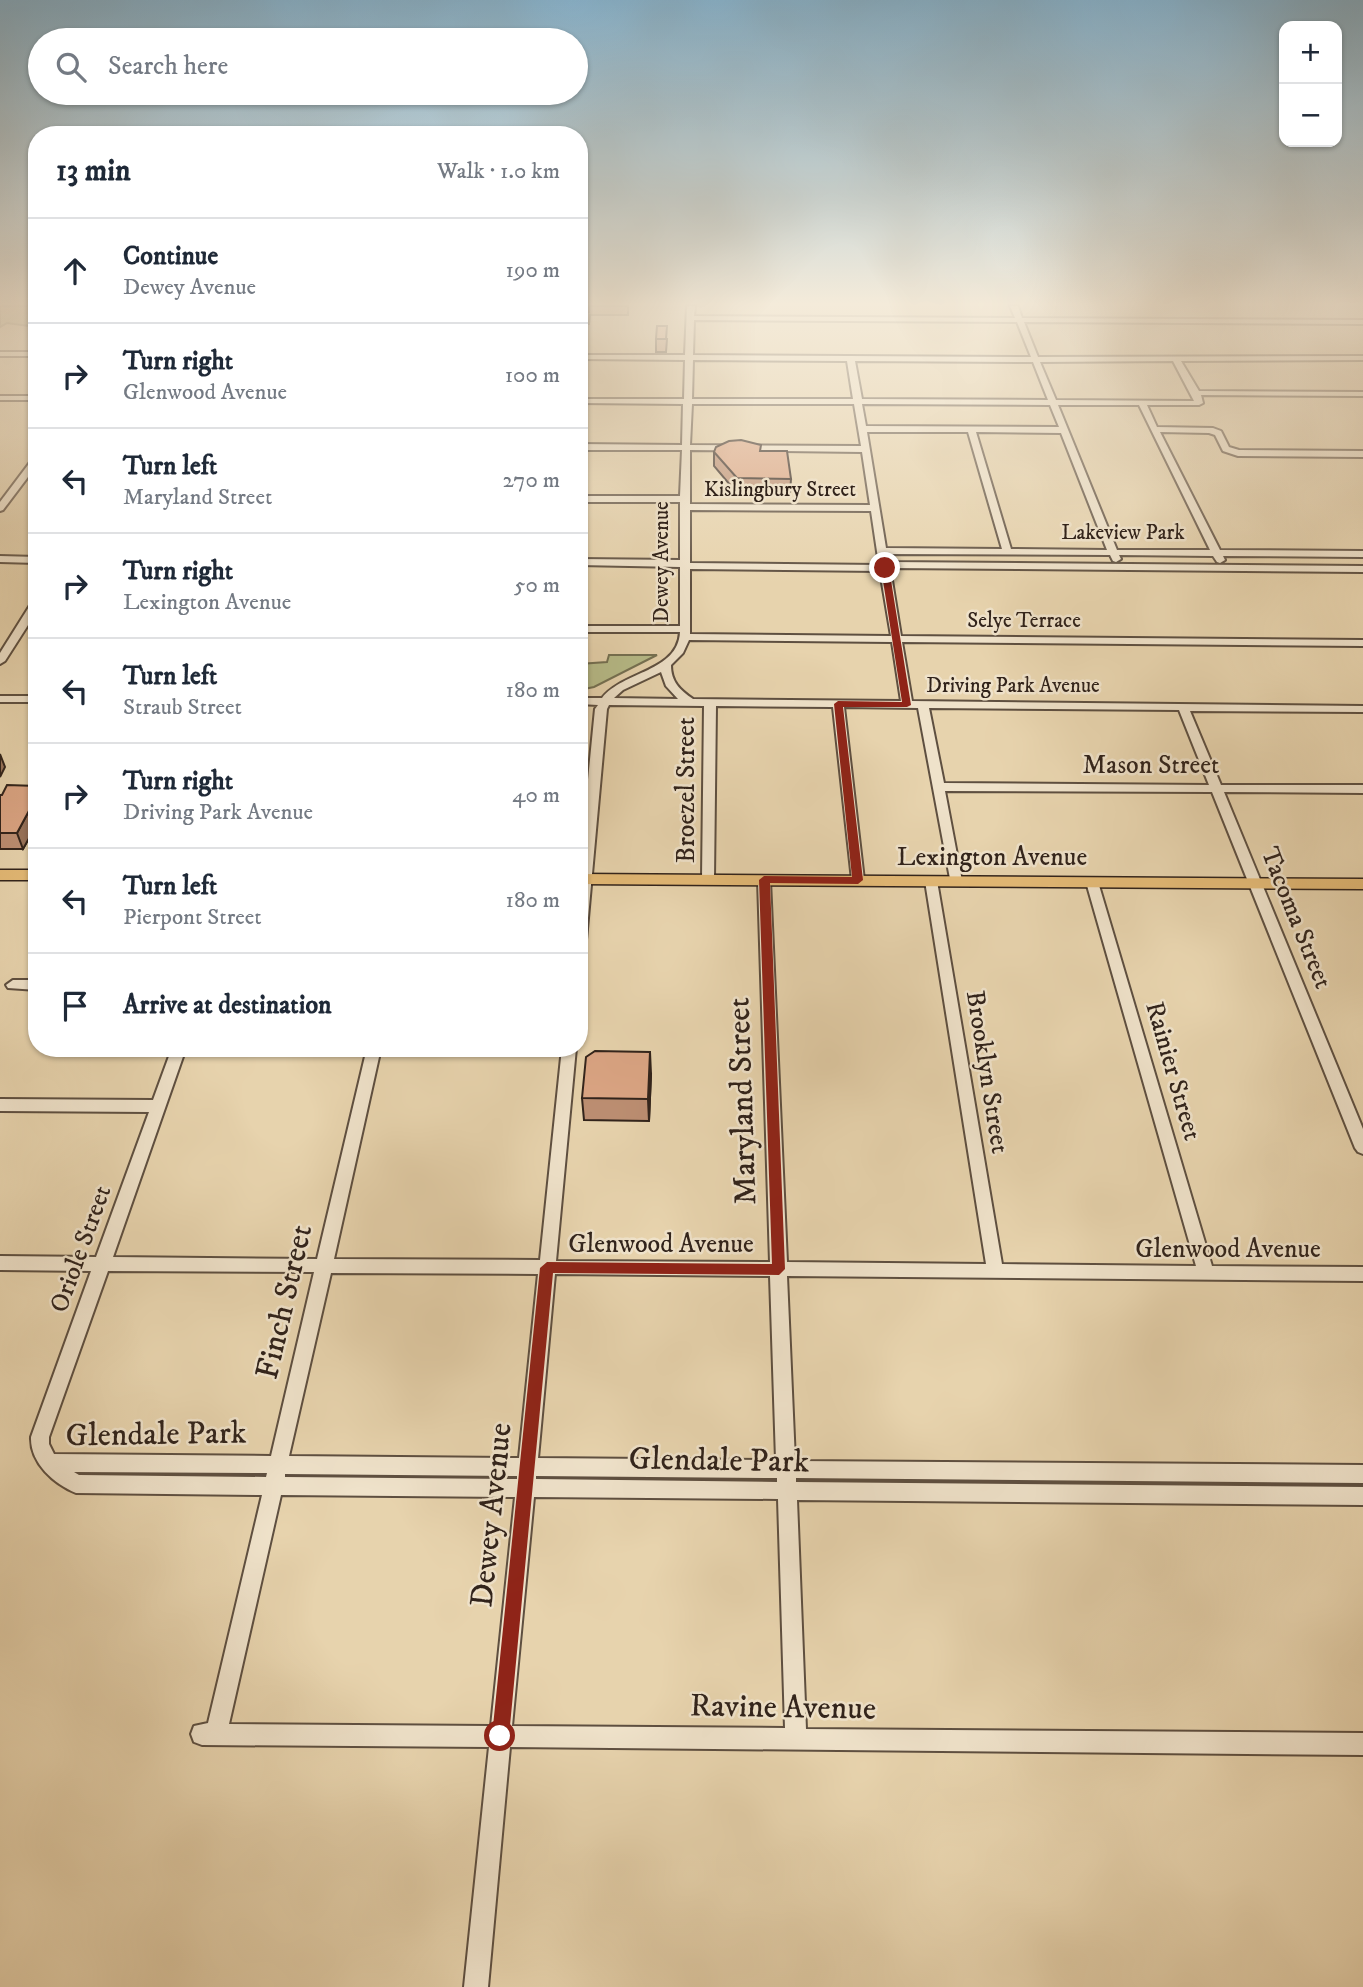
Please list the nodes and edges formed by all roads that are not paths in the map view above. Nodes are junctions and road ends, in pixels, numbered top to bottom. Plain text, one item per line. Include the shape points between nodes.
1 (857, 399) edge
2 (1052, 399) edge
3 (1198, 399) edge
4 (588, 401) edge
5 (688, 401) junction
6 (858, 402) junction
7 (1054, 404) junction
8 (1142, 404) junction
9 (862, 429) junction
10 (971, 429) junction
11 (1154, 429) junction
12 (1064, 430) junction
13 (588, 447) edge
14 (686, 448) junction
15 (866, 450) junction
16 (1363, 454) edge
17 (28, 471) edge
18 (588, 499) edge
19 (684, 503) junction
20 (0, 508) edge
21 (875, 508) junction
22 (882, 551) junction
23 (1007, 551) junction
24 (1114, 552) junction
25 (1216, 553) junction
26 (1363, 554) edge
27 (0, 559) edge
28 (28, 560) edge
29 (588, 562) edge
30 (684, 564) junction
31 (884, 566) junction
32 (1119, 567) junction
33 (1224, 568) junction
34 (1363, 569) edge
35 (28, 616) edge
36 (21, 627) junction
37 (28, 627) edge
38 (588, 629) edge
39 (684, 633) junction
40 (896, 639) junction
41 (1363, 643) edge
42 (0, 661) edge
43 (666, 665) junction
44 (0, 699) edge
45 (28, 699) edge
46 (588, 701) edge
47 (604, 701) junction
48 (689, 701) junction
49 (710, 701) junction
50 (838, 704) junction
51 (907, 705) junction
52 (923, 705) junction
53 (1183, 707) junction
54 (1363, 709) edge
55 (938, 787) junction
56 (1216, 789) junction
57 (1363, 789) edge
58 (588, 822) edge
59 (0, 875) edge
60 (28, 875) edge
61 (588, 878) edge
62 (708, 879) junction
63 (764, 880) junction
64 (858, 880) junction
65 (931, 881) junction
66 (956, 881) junction
67 (1092, 882) junction
68 (1255, 883) junction
69 (1363, 884) edge
70 (13, 985) dead end
71 (28, 985) edge
72 (176, 1057) edge
73 (372, 1057) edge
74 (568, 1057) edge
75 (0, 1105) edge
76 (159, 1106) junction
77 (1363, 1148) edge
78 (0, 1263) edge
79 (102, 1264) junction
80 (324, 1266) junction
81 (547, 1268) junction
82 (779, 1269) junction
83 (995, 1271) junction
84 (1206, 1273) junction
85 (1363, 1274) edge
86 (51, 1463) junction
87 (278, 1464) junction
88 (527, 1466) junction
89 (786, 1469) junction
90 (1363, 1474) edge
91 (273, 1487) junction
92 (525, 1489) junction
93 (787, 1491) junction
94 (1363, 1496) edge
95 (209, 1734) joint
96 (500, 1736) junction
97 (796, 1739) junction
98 (1363, 1744) edge
99 (476, 1987) edge

1 - 6 street
2 - 7 street
3 - 8 street via 1197,404
4 - 5 street
5 - 6 street
5 - 14 street, Dewey Avenue
6 - 7 street
6 - 9 street
7 - 8 street
7 - 12 street
8 - 11 street
9 - 10 street
9 - 15 street
10 - 12 street
10 - 23 street
11 - 16 street via 1210,430 1218,433 1226,449 1238,453
11 - 25 street
12 - 24 street
13 - 14 street
14 - 15 street
14 - 19 street, Dewey Avenue
15 - 21 street
17 - 20 street
18 - 19 street, Kislingbury Street
19 - 21 street, Kislingbury Street
19 - 30 street, Dewey Avenue
21 - 22 street
22 - 23 street, Lakeview Park
22 - 31 street
23 - 24 street, Lakeview Park
24 - 25 street, Lakeview Park
24 - 32 street
25 - 26 street, Lakeview Park
25 - 33 street
27 - 28 street
29 - 30 street, Lakeview Park
30 - 31 street, Lakeview Park
30 - 39 street, Dewey Avenue
31 - 32 street, Lakeview Park
31 - 40 street
32 - 33 street, Lakeview Park
33 - 34 street, Lakeview Park
35 - 36 street
36 - 37 street
36 - 42 street
38 - 39 street, Selye Terrace
39 - 40 street, Selye Terrace
39 - 43 street, Dewey Avenue via 679,653
40 - 41 street, Selye Terrace
40 - 51 street
43 - 47 street via 617,688
43 - 48 street via 667,680
44 - 45 street
46 - 47 street, Driving Park Avenue
47 - 48 street, Driving Park Avenue
47 - 58 street
48 - 49 street, Driving Park Avenue
49 - 50 street, Driving Park Avenue
49 - 62 street, Broezel Street
50 - 51 street, Driving Park Avenue
50 - 64 street
51 - 52 street, Driving Park Avenue
52 - 53 street, Driving Park Avenue
52 - 55 street
53 - 54 street, Driving Park Avenue
53 - 56 street, Tacoma Street
55 - 56 street, Mason Street
55 - 66 street
56 - 57 street, Mason Street
56 - 68 street, Tacoma Street
59 - 60 main road
61 - 62 main road, Lexington Avenue
62 - 63 main road, Lexington Avenue
63 - 64 main road, Lexington Avenue
63 - 82 street, Maryland Street
64 - 65 main road, Lexington Avenue
65 - 66 main road, Lexington Avenue
65 - 83 street, Brooklyn Street
66 - 67 main road, Lexington Avenue
67 - 68 main road, Lexington Avenue
67 - 84 street, Rainier Street
68 - 69 main road, Lexington Avenue
68 - 77 street, Tacoma Street
70 - 71 street
72 - 76 street, Oriole Street
73 - 80 street, Finch Street
74 - 81 street, Dewey Avenue
75 - 76 street
76 - 79 street, Oriole Street
78 - 79 street, Glenwood Avenue
79 - 80 street, Glenwood Avenue
79 - 86 street, Oriole Street via 40,1437 39,1450
80 - 81 street, Glenwood Avenue
80 - 87 street, Finch Street
81 - 82 street, Glenwood Avenue
81 - 88 street, Dewey Avenue
82 - 83 street, Glenwood Avenue
82 - 89 street, Maryland Street
83 - 84 street, Glenwood Avenue
84 - 85 street, Glenwood Avenue
86 - 87 street, Glendale Park
86 - 91 street, Glendale Park via 80,1485
87 - 88 street, Glendale Park
87 - 91 street, Finch Street
88 - 89 street, Glendale Park
88 - 92 street, Dewey Avenue
89 - 90 street, Glendale Park
89 - 93 street, Maryland Street
91 - 92 street, Glendale Park
91 - 95 street, Finch Street
92 - 93 street, Glendale Park
92 - 96 street, Dewey Avenue
93 - 94 street, Glendale Park
93 - 97 street, Maryland Street
95 - 96 street, Ravine Avenue
96 - 97 street, Ravine Avenue
96 - 99 street, Dewey Avenue
97 - 98 street, Ravine Avenue

